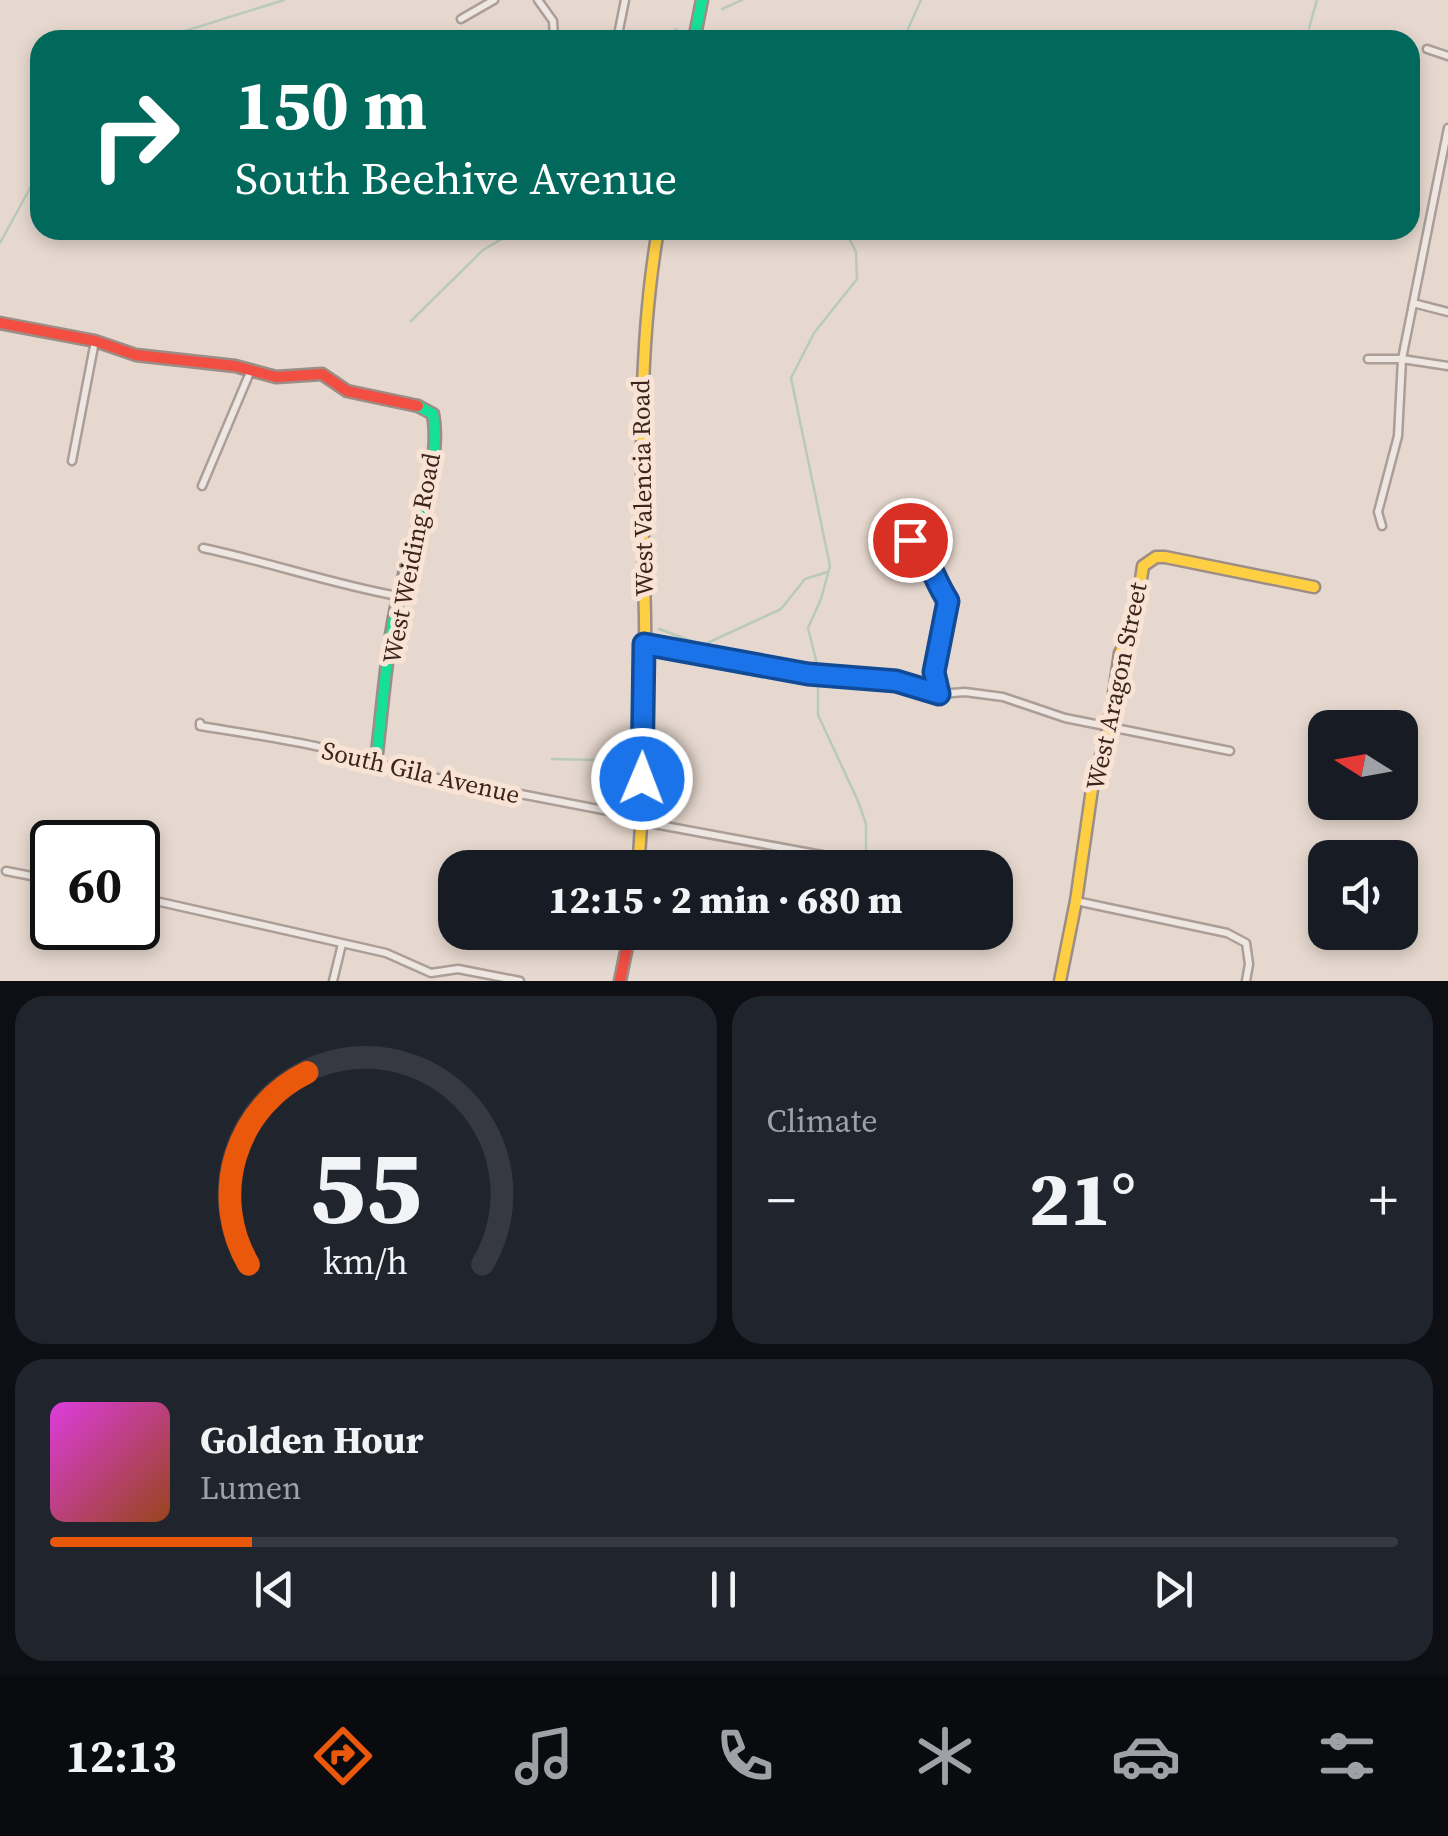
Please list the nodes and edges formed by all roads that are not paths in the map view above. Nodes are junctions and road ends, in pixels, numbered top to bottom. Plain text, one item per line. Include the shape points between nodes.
1 (494, 0) edge
2 (538, 0) edge
3 (625, 0) edge
4 (702, 0) edge
5 (461, 18) dead end
6 (555, 30) edge
7 (620, 30) edge
8 (696, 30) edge
9 (1427, 49) dead end
10 (1448, 56) edge
11 (1448, 128) edge
12 (657, 240) edge
13 (1412, 304) junction
14 (1448, 312) edge
15 (0, 323) edge
16 (95, 341) junction
17 (1402, 358) junction
18 (1368, 360) dead end
19 (1448, 366) edge
20 (252, 370) junction
21 (72, 461) dead end
22 (202, 486) dead end
23 (1382, 526) dead end
24 (902, 538) dead end
25 (202, 548) dead end
26 (1314, 587) dead end
27 (398, 596) junction
28 (644, 644) junction
29 (939, 694) junction
30 (200, 724) dead end
31 (1109, 727) junction
32 (1230, 751) dead end
33 (376, 762) junction
34 (642, 817) junction
35 (639, 850) edge
36 (801, 850) edge
37 (6, 871) dead end
38 (30, 876) edge
39 (1076, 901) junction
40 (160, 902) edge
41 (342, 944) junction
42 (626, 950) edge
43 (333, 981) edge
44 (520, 981) edge
45 (620, 981) edge
46 (1060, 981) edge
47 (1246, 981) edge

1 - 5 street
2 - 6 street
3 - 7 street
4 - 8 street
9 - 10 street
11 - 13 street
12 - 28 street, West Valencia Road via 642,346
13 - 14 street
13 - 17 street
15 - 16 street
16 - 20 street via 136,355
16 - 21 street
17 - 18 street
17 - 19 street
17 - 23 street via 1398,436 1378,512
20 - 22 street
20 - 27 street, West Weiding Road via 288,378 322,374 347,391 432,414 423,510
24 - 29 street via 926,554 948,601 934,672
25 - 27 street
26 - 31 street, West Aragon Street via 1148,560 1140,573 1134,626 1120,654
27 - 33 street, West Weiding Road
28 - 29 street via 808,674 896,681
28 - 34 street, West Valencia Road
29 - 31 street via 1003,697
30 - 33 street, South Gila Avenue
31 - 32 street
31 - 39 street, West Aragon Street
33 - 34 street, South Gila Avenue
34 - 35 street, West Valencia Road
34 - 36 street, South Gila Avenue
37 - 38 street
39 - 46 street, West Aragon Street
39 - 47 street via 1227,933 1246,943
40 - 41 street
41 - 43 street
41 - 44 street via 432,973 458,968
42 - 45 street

